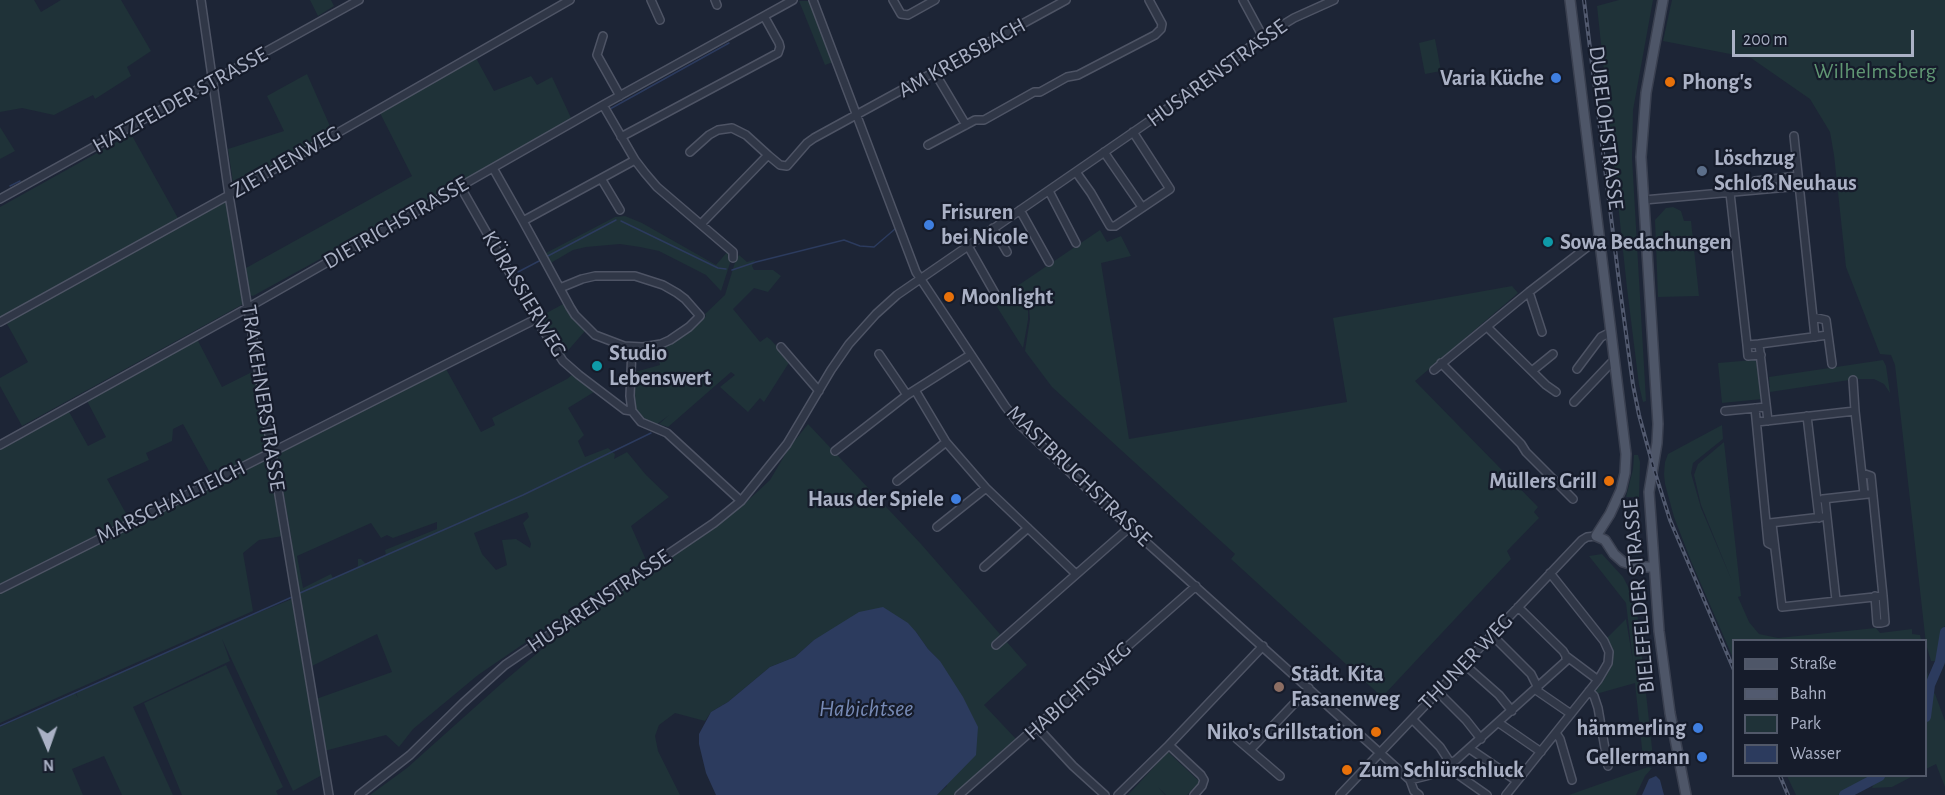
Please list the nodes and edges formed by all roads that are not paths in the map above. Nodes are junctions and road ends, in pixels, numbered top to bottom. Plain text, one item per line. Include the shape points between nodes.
1 (201, 0) edge
2 (359, 0) edge
3 (570, 0) edge
4 (651, 0) edge
5 (793, 0) edge
6 (813, 0) edge
7 (893, 0) edge
8 (935, 0) edge
9 (1149, 0) edge
10 (1244, 0) edge
11 (1334, 0) edge
12 (1570, 0) edge
13 (1663, 0) edge
14 (1062, 1) edge
15 (765, 16) junction
16 (660, 20) dead end
17 (603, 36) dead end
18 (1263, 37) junction
19 (935, 73) junction
20 (213, 82) junction
21 (620, 96) junction
22 (603, 105) junction
23 (858, 115) junction
24 (966, 125) junction
25 (1133, 132) junction
26 (1794, 136) dead end
27 (621, 137) junction
28 (928, 145) dead end
29 (690, 152) dead end
30 (1104, 152) junction
31 (768, 154) junction
32 (635, 160) junction
33 (493, 168) junction
34 (1076, 172) junction
35 (1798, 176) junction
36 (602, 180) junction
37 (460, 186) junction
38 (1800, 186) junction
39 (1049, 190) junction
40 (1756, 190) junction
41 (1730, 193) junction
42 (229, 195) junction
43 (0, 199) edge
44 (1644, 200) junction
45 (1142, 207) junction
46 (620, 210) dead end
47 (1020, 210) junction
48 (523, 221) junction
49 (701, 224) junction
50 (993, 228) junction
51 (1600, 240) junction
52 (1076, 243) dead end
53 (968, 246) junction
54 (1007, 252) dead end
55 (733, 258) dead end
56 (1049, 262) dead end
57 (920, 279) junction
58 (560, 288) junction
59 (1528, 292) junction
60 (997, 297) dead end
61 (249, 307) junction
62 (1813, 317) junction
63 (536, 319) junction
64 (0, 322) edge
65 (1487, 327) junction
66 (1542, 332) dead end
67 (1611, 332) junction
68 (1828, 335) junction
69 (1815, 337) junction
70 (1759, 344) junction
71 (1747, 345) junction
72 (781, 347) dead end
73 (632, 348) junction
74 (879, 354) dead end
75 (1553, 354) dead end
76 (970, 355) junction
77 (1761, 355) junction
78 (1615, 362) junction
79 (1441, 363) junction
80 (1833, 364) dead end
81 (1577, 369) dead end
82 (1434, 370) dead end
83 (1532, 371) junction
84 (1853, 380) dead end
85 (915, 390) junction
86 (819, 391) junction
87 (1556, 392) dead end
88 (907, 395) junction
89 (1574, 402) dead end
90 (1766, 407) junction
91 (1755, 408) junction
92 (632, 411) junction
93 (1725, 411) dead end
94 (1855, 411) junction
95 (1807, 416) junction
96 (1768, 421) junction
97 (1756, 422) junction
98 (946, 442) junction
99 (0, 445) edge
100 (836, 451) dead end
101 (273, 452) junction
102 (1862, 473) junction
103 (897, 481) dead end
104 (986, 488) junction
105 (1873, 493) junction
106 (1864, 494) junction
107 (1573, 499) dead end
108 (1826, 499) junction
109 (1817, 500) junction
110 (741, 501) junction
111 (1823, 517) junction
112 (1769, 523) junction
113 (937, 527) dead end
114 (1130, 527) junction
115 (1028, 528) junction
116 (1600, 538) junction
117 (984, 567) dead end
118 (1653, 567) junction
119 (1075, 573) junction
120 (1550, 573) junction
121 (1196, 586) junction
122 (0, 589) edge
123 (1836, 600) junction
124 (1518, 607) junction
125 (1491, 635) junction
126 (996, 645) dead end
127 (1263, 646) junction
128 (1566, 656) junction
129 (1464, 664) junction
130 (1598, 680) junction
131 (1309, 688) junction
132 (1537, 689) junction
133 (1589, 691) junction
134 (1438, 692) junction
135 (1512, 711) junction
136 (1570, 714) junction
137 (1412, 718) junction
138 (1499, 723) junction
139 (1037, 727) junction
140 (1556, 733) junction
141 (1237, 739) dead end
142 (1481, 739) junction
143 (1169, 745) junction
144 (1470, 749) junction
145 (1250, 750) junction
146 (1541, 752) junction
147 (1380, 753) junction
148 (1449, 765) junction
149 (1608, 766) dead end
150 (1280, 776) dead end
151 (1410, 780) junction
152 (1572, 780) dead end
153 (1517, 781) junction
154 (1414, 794) edge
155 (328, 795) edge
156 (358, 795) edge
157 (959, 795) edge
158 (1105, 795) edge
159 (1118, 795) edge
160 (1194, 795) edge
161 (1340, 795) edge
162 (1488, 795) edge
163 (1506, 795) edge
164 (1686, 795) edge

1 - 20 street, TRAKEHNERSTRASSE
2 - 20 street, HATZFELDER STRASSE
3 - 42 street, ZIETHENWEG
4 - 16 street
5 - 15 street, DIETRICHSTRASSE
6 - 23 street, MASTBRUCHSTRASSE
7 - 8 street via 902,14 908,15
9 - 24 street via 1162,24 1161,30 1078,75
10 - 18 street
11 - 18 street, HUSARENSTRASSE
12 - 51 main road, DUBELOHSTRASSE
13 - 44 main road, BIELEFELDER STRASSE via 1642,129
14 - 19 street, AM KREBSBACH
15 - 21 street, DIETRICHSTRASSE
15 - 27 street via 779,43 778,53
17 - 21 street via 597,55
18 - 25 street, HUSARENSTRASSE
19 - 23 street, AM KREBSBACH
19 - 24 street
20 - 42 street, TRAKEHNERSTRASSE
20 - 43 street, HATZFELDER STRASSE
21 - 22 street, DIETRICHSTRASSE
22 - 27 street
22 - 33 street, DIETRICHSTRASSE
23 - 31 street, AM KREBSBACH via 807,143 787,166
23 - 57 street, MASTBRUCHSTRASSE
24 - 28 street
25 - 30 street, HUSARENSTRASSE
25 - 45 street, HUSARENSTRASSE via 1170,189
26 - 35 street
27 - 32 street
29 - 31 street via 709,135 732,128
30 - 34 street, HUSARENSTRASSE
30 - 45 street
31 - 49 street
32 - 36 street
32 - 49 street via 657,186
33 - 37 street, DIETRICHSTRASSE
33 - 48 street
34 - 39 street, HUSARENSTRASSE
34 - 45 street, HUSARENSTRASSE via 1110,226 1116,226
35 - 38 street
35 - 40 street via 1755,181
36 - 46 street
36 - 48 street
37 - 61 street, DIETRICHSTRASSE
37 - 63 street, KÜRASSIERWEG
38 - 40 street
38 - 62 street
39 - 47 street, HUSARENSTRASSE
39 - 52 street
40 - 41 street
41 - 44 street
41 - 71 street
42 - 61 street, TRAKEHNERSTRASSE
42 - 64 street, ZIETHENWEG
44 - 118 main road, BIELEFELDER STRASSE via 1658,424 1649,488
47 - 50 street, HUSARENSTRASSE
47 - 56 street
48 - 58 street
49 - 55 street via 733,252
50 - 53 street, HUSARENSTRASSE
50 - 54 street
51 - 59 street
51 - 67 main road, DUBELOHSTRASSE
53 - 57 street, HUSARENSTRASSE
53 - 60 street
57 - 76 street, MASTBRUCHSTRASSE
57 - 86 street, HUSARENSTRASSE via 876,314 849,344
58 - 73 street via 575,315 595,335
58 - 73 street via 595,276 635,276 678,293 700,316 670,340
59 - 65 street
59 - 66 street
61 - 99 street, DIETRICHSTRASSE
61 - 101 street, TRAKEHNERSTRASSE
62 - 68 street via 1826,320
62 - 69 street
63 - 92 street, KÜRASSIERWEG via 563,361 625,410
63 - 101 street, MARSCHALLTEICH
65 - 79 street
65 - 83 street
67 - 78 main road, DUBELOHSTRASSE
67 - 81 street via 1601,337
68 - 69 street
68 - 80 street
69 - 70 street
70 - 71 street
70 - 77 street
71 - 77 street via 1748,356
72 - 86 street
73 - 92 street
74 - 88 street
75 - 83 street
76 - 85 street
76 - 114 street, MASTBRUCHSTRASSE via 1019,424
77 - 90 street
78 - 89 street
78 - 116 main road, DUBELOHSTRASSE via 1626,463 1621,490
79 - 82 street
79 - 107 street
83 - 87 street
84 - 94 street
85 - 88 street
85 - 98 street
86 - 110 street, HUSARENSTRASSE via 787,444
88 - 100 street
90 - 91 street
90 - 96 street
91 - 93 street
91 - 97 street
92 - 110 street, KÜRASSIERWEG via 641,422 667,433
94 - 95 street
94 - 102 street
95 - 96 street
95 - 109 street
96 - 97 street
97 - 112 street
98 - 103 street
98 - 104 street
101 - 122 street, MARSCHALLTEICH
101 - 155 street, TRAKEHNERSTRASSE
102 - 105 street via 1871,476
102 - 106 street
104 - 113 street
104 - 115 street
105 - 106 street
105 - 123 street via 1879,596
106 - 108 street
108 - 109 street
108 - 111 street
109 - 111 street
110 - 156 street, HUSARENSTRASSE via 717,522 505,665 410,755
111 - 112 street
111 - 123 street
112 - 123 street via 1768,543 1774,546 1782,607
114 - 119 street
114 - 121 street, MASTBRUCHSTRASSE
115 - 117 street
115 - 119 street
116 - 118 main road via 1623,562
116 - 120 street, THUNER WEG via 1582,540
118 - 164 main road, BIELEFELDER STRASSE via 1665,676
119 - 126 street
120 - 124 street, THUNER WEG
120 - 130 street via 1607,647 1608,663
121 - 127 street, MASTBRUCHSTRASSE
121 - 139 street, HABICHTSWEG
124 - 125 street, THUNER WEG
124 - 128 street
125 - 129 street, THUNER WEG
125 - 132 street via 1531,674
127 - 131 street, MASTBRUCHSTRASSE
127 - 143 street
128 - 130 street
128 - 132 street via 1566,661
129 - 134 street, THUNER WEG
129 - 135 street
130 - 133 street
131 - 145 street
131 - 147 street, MASTBRUCHSTRASSE
132 - 135 street
132 - 136 street
133 - 136 street
133 - 149 street via 1598,708
134 - 137 street, THUNER WEG
134 - 142 street
135 - 138 street
136 - 140 street
137 - 147 street, THUNER WEG
137 - 148 street via 1440,747
138 - 142 street
138 - 146 street
139 - 157 street, HABICHTSWEG
139 - 158 street
140 - 146 street
140 - 152 street
141 - 145 street
142 - 144 street
143 - 159 street
143 - 160 street via 1204,780
144 - 148 street
144 - 153 street
145 - 150 street
146 - 153 street
147 - 151 street, MASTBRUCHSTRASSE
147 - 161 street, THUNER WEG
148 - 151 street
148 - 162 street
151 - 154 street
153 - 163 street

